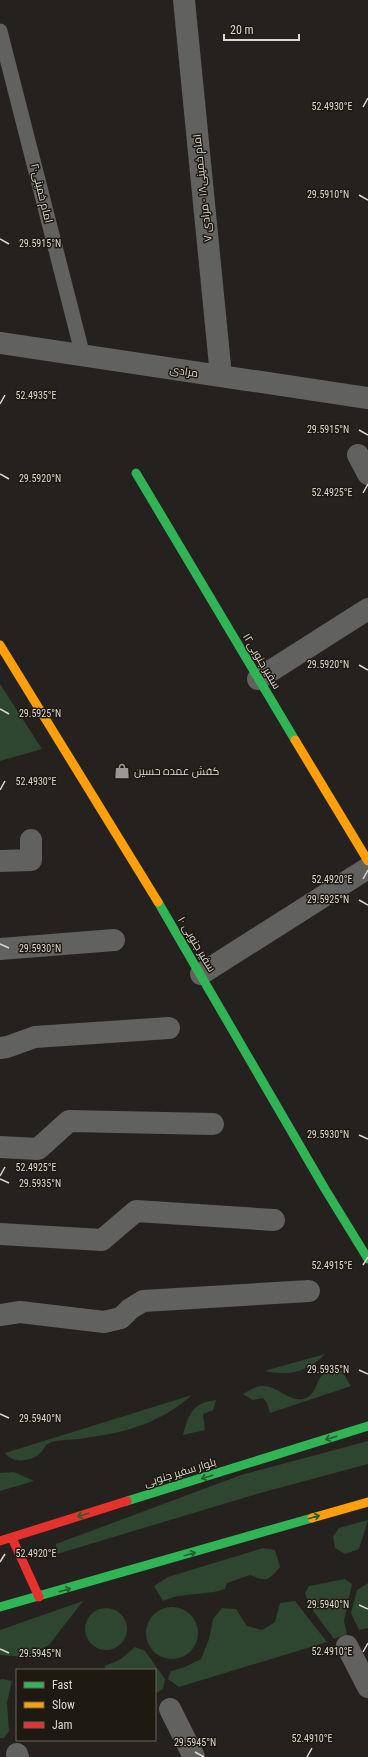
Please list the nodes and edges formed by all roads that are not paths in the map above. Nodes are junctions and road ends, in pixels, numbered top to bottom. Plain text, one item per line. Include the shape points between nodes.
1 (184, 0) edge
2 (0, 31) edge
3 (0, 343) edge
4 (83, 356) junction
5 (221, 376) junction
6 (368, 398) edge
7 (136, 473) dead end
8 (368, 609) edge
9 (0, 645) edge
10 (258, 678) junction
11 (32, 840) dead end
12 (0, 861) edge
13 (368, 861) edge
14 (368, 868) edge
15 (114, 940) dead end
16 (0, 949) edge
17 (201, 974) junction
18 (169, 1028) dead end
19 (0, 1048) edge
20 (213, 1124) dead end
21 (0, 1147) edge
22 (274, 1220) dead end
23 (0, 1234) edge
24 (368, 1259) edge
25 (309, 1291) dead end
26 (0, 1315) edge
27 (368, 1426) edge
28 (368, 1502) edge
29 (12, 1538) junction
30 (0, 1541) edge
31 (39, 1597) junction
32 (0, 1607) edge
33 (347, 1646) dead end
34 (368, 1687) edge
35 (170, 1709) dead end
36 (194, 1757) edge

1 - 5 street, امام خمینی۱۸ - مرادی ۷
2 - 4 lane, امام خمینی۲۰
3 - 4 street, مرادی
4 - 5 street, مرادی
5 - 6 street, مرادی
7 - 10 street, سفیر جنوبی۱۲
8 - 10 street
9 - 17 street, سفیر جنوبی ۱۰
10 - 13 street, سفیر جنوبی۱۲
11 - 12 street via 31,860
14 - 17 street
15 - 16 street
17 - 24 street, سفیر جنوبی ۱۰
18 - 19 street via 35,1037
20 - 21 street via 69,1121 38,1148
22 - 23 street via 136,1210 102,1240
25 - 26 street via 143,1301 120,1318 104,1322 20,1312
27 -> 29 street, بلوار سفیر جنوبی
31 -> 28 street
29 - 30 street, بلوار سفیر جنوبی
29 - 31 street
31 - 32 street
33 - 34 street
35 - 36 street

